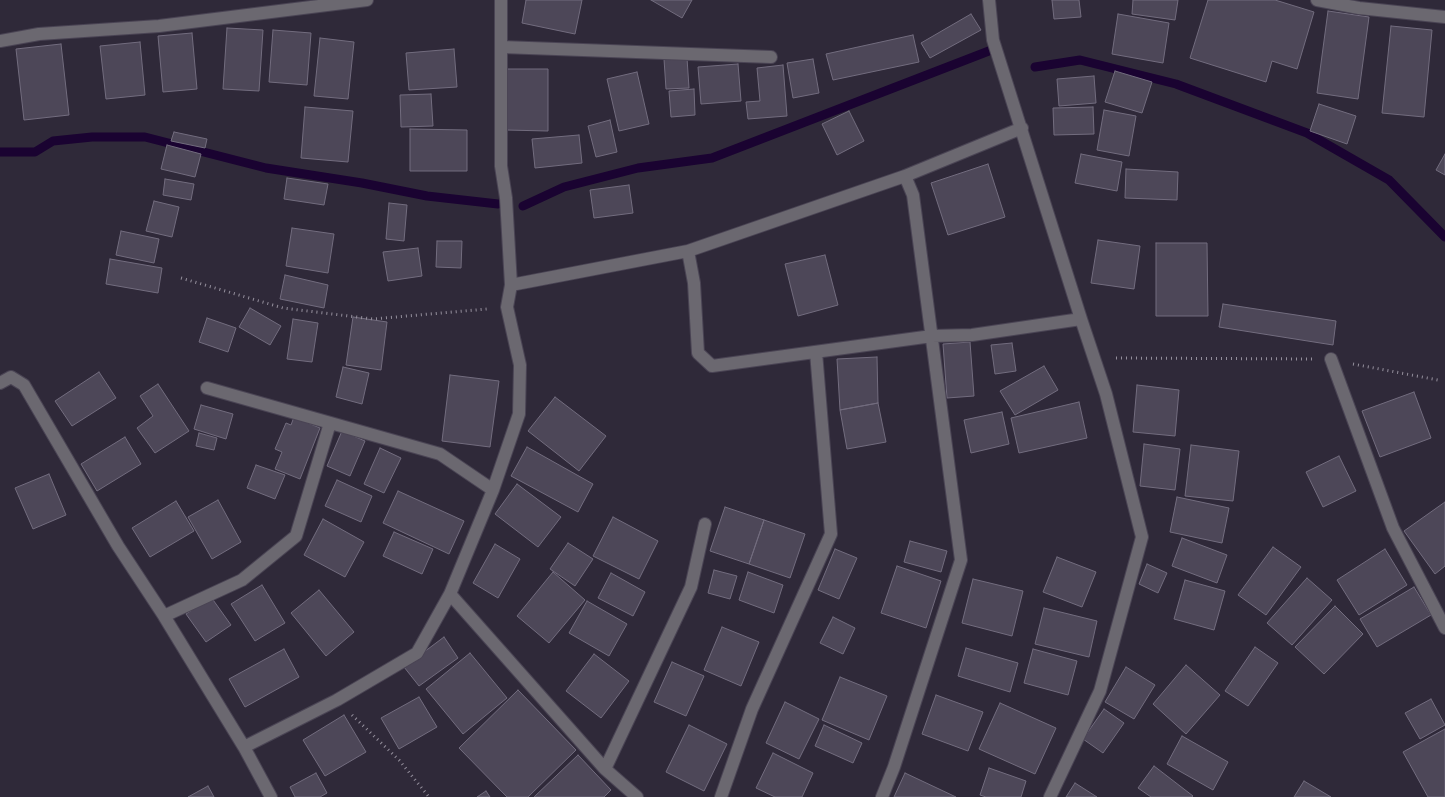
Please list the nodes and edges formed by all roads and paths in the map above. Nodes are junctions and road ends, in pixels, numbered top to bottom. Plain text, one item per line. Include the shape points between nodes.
1 (367, 0) edge
2 (501, 0) edge
3 (989, 0) edge
4 (1317, 0) edge
5 (1445, 18) edge
6 (0, 41) edge
7 (502, 46) junction
8 (771, 57) dead end
9 (1022, 128) junction
10 (905, 176) junction
11 (688, 251) junction
12 (181, 278) dead end
13 (511, 285) junction
14 (507, 307) junction
15 (1080, 319) junction
16 (932, 336) junction
17 (816, 352) junction
18 (1094, 358) junction
19 (1332, 359) junction
20 (1438, 380) dead end
21 (0, 383) edge
22 (207, 388) dead end
23 (330, 423) junction
24 (493, 490) junction
25 (705, 524) dead end
26 (450, 594) junction
27 (164, 616) junction
28 (1445, 628) edge
29 (337, 700) junction
30 (244, 747) junction
31 (605, 769) junction
32 (271, 797) edge
33 (429, 797) edge
34 (637, 797) edge
35 (721, 797) edge
36 (882, 797) edge
37 (1050, 797) edge

1 - 6 street via 159,26 39,34
2 - 7 street
3 - 9 street via 993,40
4 - 5 street
7 - 8 street
7 - 13 street via 501,166
9 - 10 street
9 - 15 street
10 - 11 street
10 - 16 street via 913,195
11 - 13 street
11 - 17 street via 694,283 698,353 712,366
12 - 14 path via 283,308 373,319
13 - 14 street
14 - 24 street via 520,365 519,414
15 - 16 street via 972,335
15 - 18 street
16 - 17 street
16 - 36 street via 961,560
17 - 35 street via 831,534 752,709
18 - 19 path
18 - 37 street via 1142,537 1100,691
19 - 20 path
19 - 28 street via 1393,528
21 - 27 street via 11,377 24,384 118,546
22 - 23 street
23 - 24 street via 440,454
23 - 27 street via 296,536 242,580
24 - 26 street
25 - 31 street via 691,587
26 - 29 street via 417,653
26 - 31 street
27 - 30 street
29 - 30 street
29 - 33 path via 400,760
30 - 32 street
31 - 34 street

